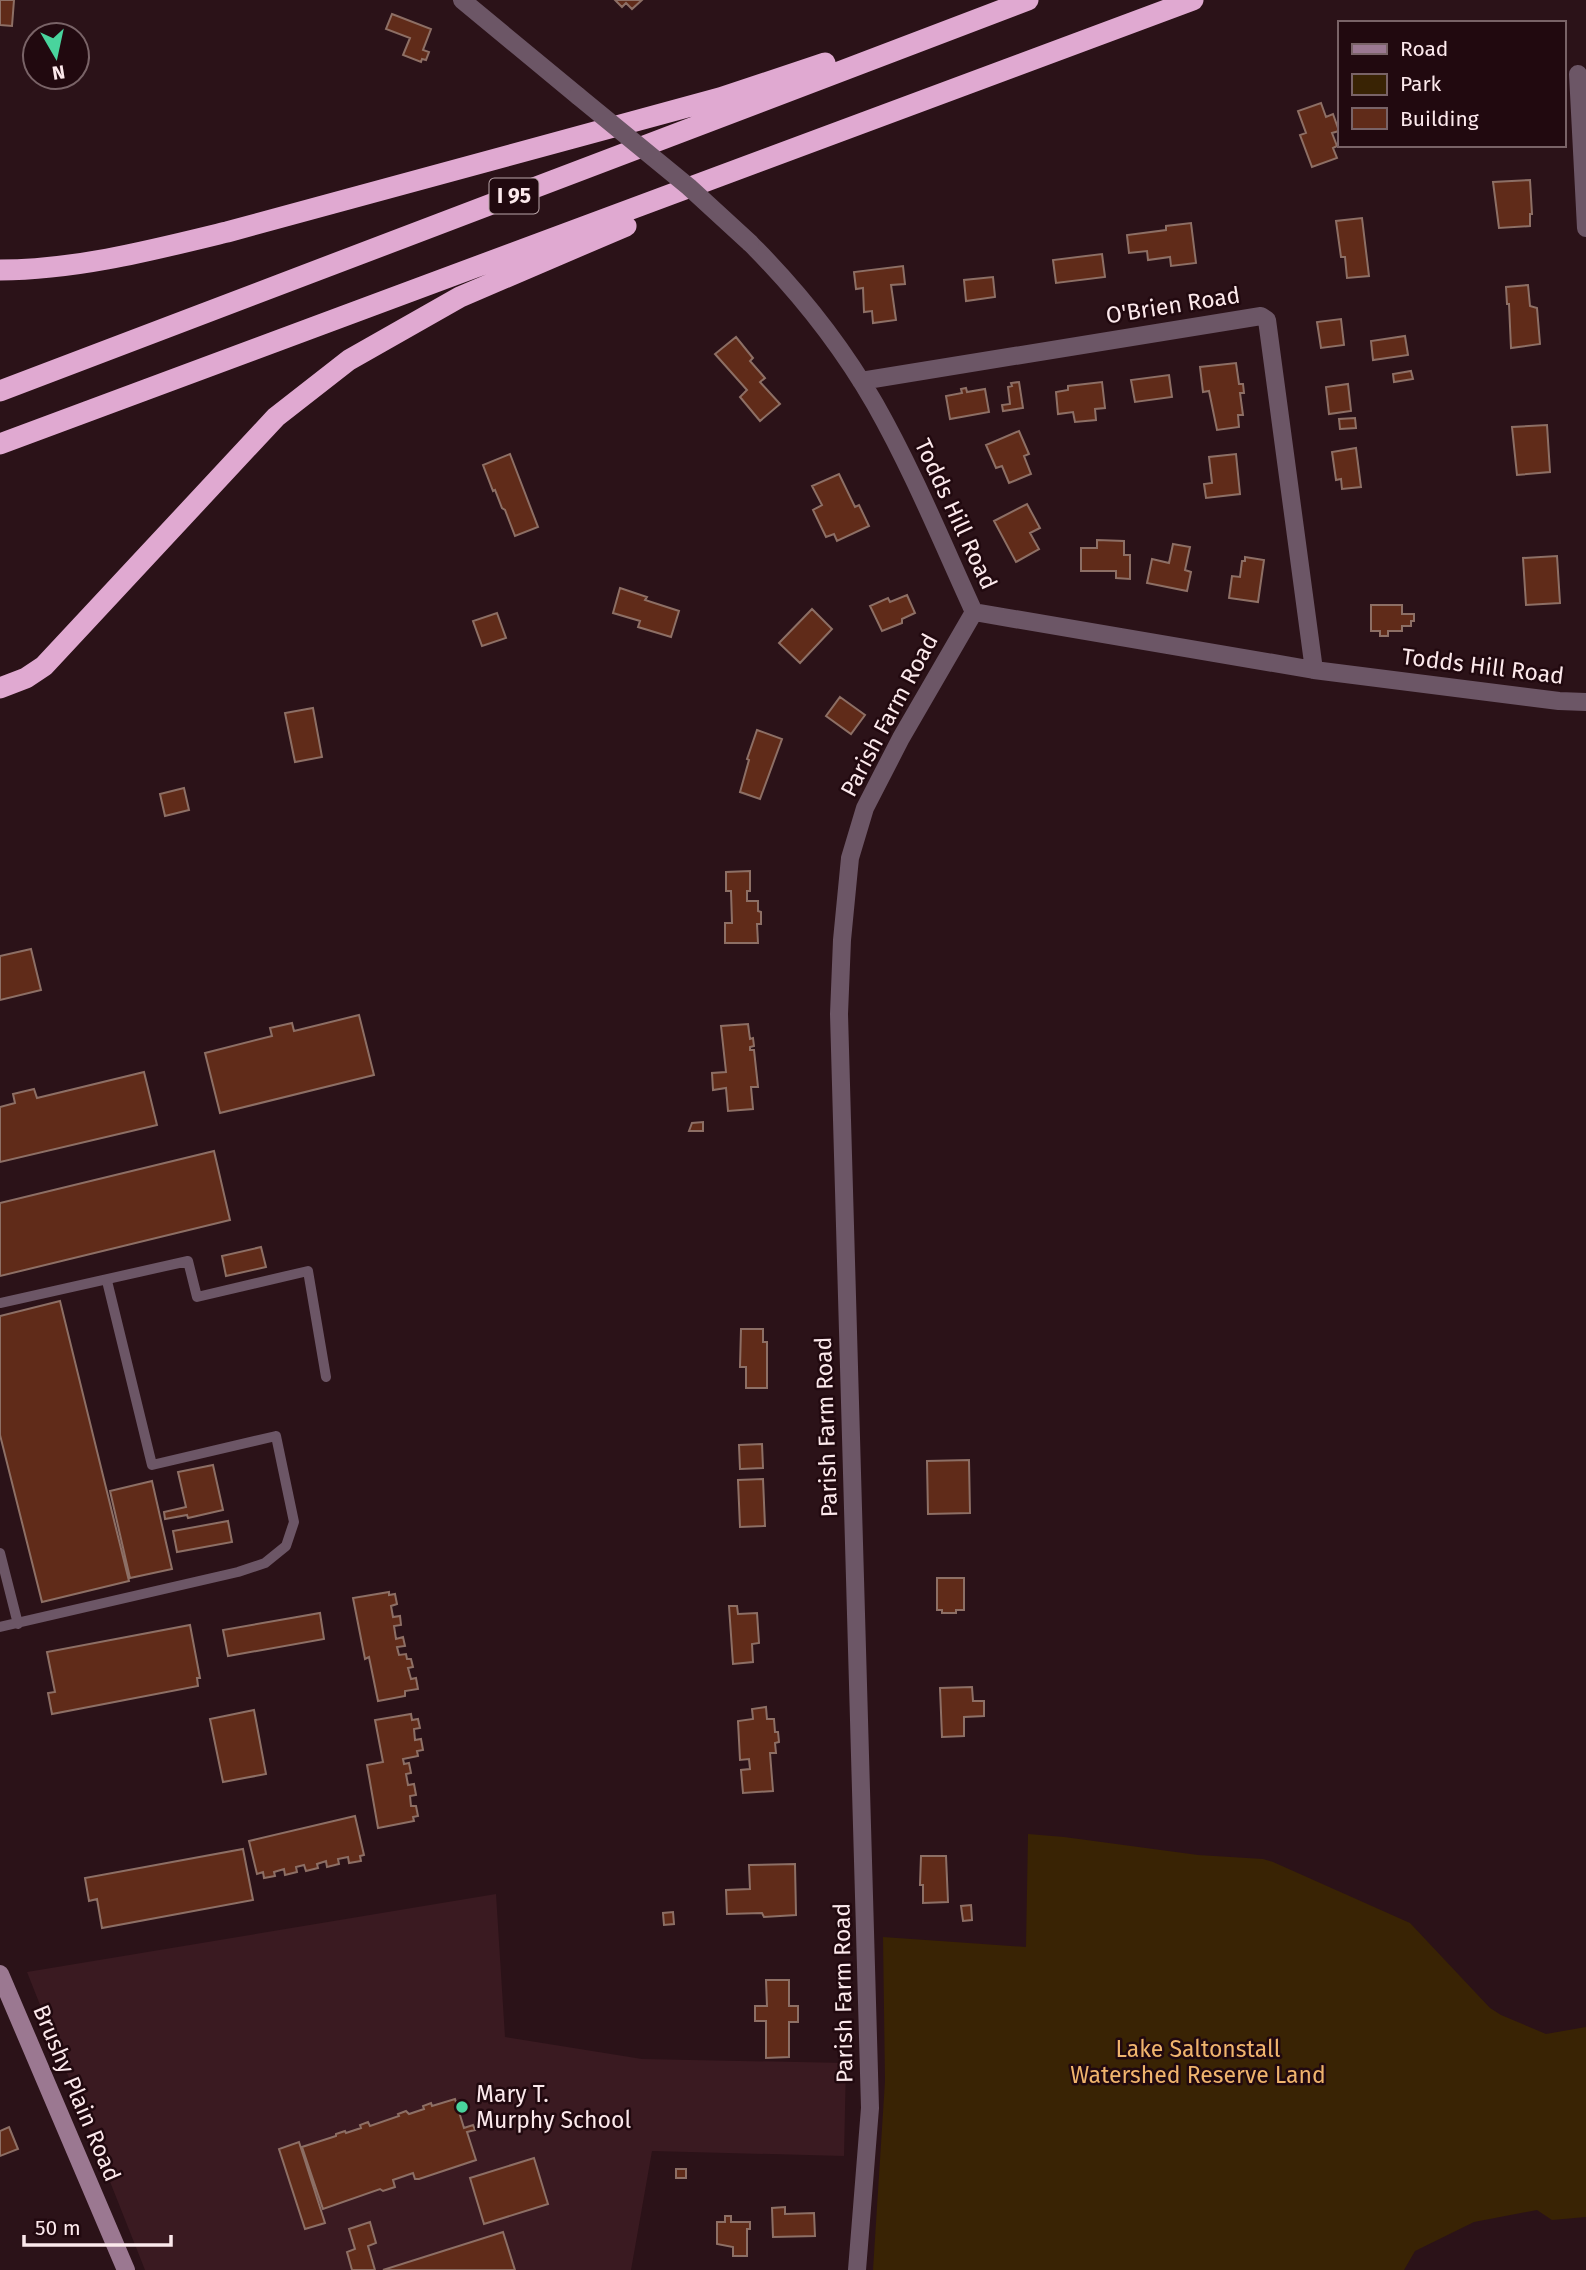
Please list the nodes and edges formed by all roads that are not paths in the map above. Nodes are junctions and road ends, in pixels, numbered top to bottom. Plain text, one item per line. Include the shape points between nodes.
1 (461, 0) edge
2 (1021, 0) edge
3 (1028, 0) edge
4 (1193, 0) edge
5 (1577, 74) dead end
6 (879, 118) junction
7 (1586, 228) edge
8 (0, 270) edge
9 (861, 381) junction
10 (0, 391) edge
11 (0, 444) edge
12 (974, 612) junction
13 (1314, 670) junction
14 (0, 688) edge
15 (1586, 702) edge
16 (107, 1281) junction
17 (0, 1303) edge
18 (326, 1377) dead end
19 (0, 1553) edge
20 (18, 1624) junction
21 (0, 1627) edge
22 (0, 1974) edge
23 (126, 2270) edge
24 (857, 2270) edge

1 - 9 street, Todds Hill Road, bridge via 689,187 750,243 803,300
2 - 8 highway via 720,98 227,232 91,261
3 - 10 highway, I 95
4 - 6 highway, I 95
5 - 7 street
6 - 11 highway, I 95
6 - 14 highway via 460,297 349,360 276,417 44,666
9 - 12 street, Todds Hill Road via 908,466
9 - 13 street, O'Brien Road via 1262,316 1267,320
12 - 13 street, Todds Hill Road
12 - 24 street, Parish Farm Road via 865,808 850,858 842,940 839,1014 870,2108
13 - 15 street, Todds Hill Road
16 - 17 lane
16 - 18 lane via 188,1261 197,1297 308,1271
16 - 20 lane via 152,1465 276,1436 294,1522 286,1546 265,1563
19 - 20 lane
20 - 21 lane
22 - 23 main road, Brushy Plain Road

